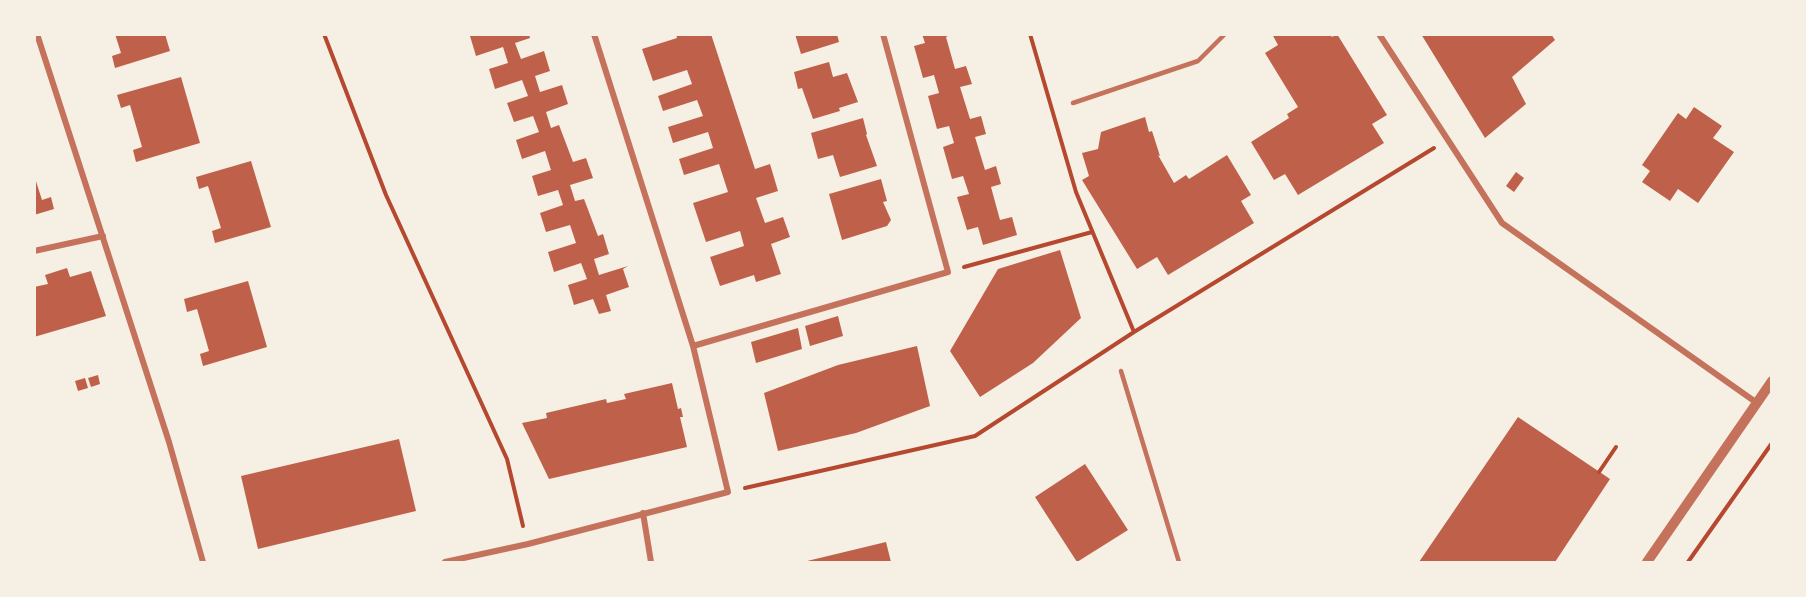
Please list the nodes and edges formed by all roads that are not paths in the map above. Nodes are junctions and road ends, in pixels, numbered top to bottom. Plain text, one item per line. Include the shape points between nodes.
1 (37, 34) edge
2 (594, 34) edge
3 (883, 34) edge
4 (1225, 34) edge
5 (1379, 34) edge
6 (1073, 103) dead end
7 (103, 236) junction
8 (34, 250) edge
9 (693, 346) junction
10 (1121, 371) dead end
11 (1772, 381) edge
12 (1757, 403) junction
13 (643, 513) junction
14 (203, 562) edge
15 (445, 562) edge
16 (651, 562) edge
17 (1179, 562) edge
18 (1647, 562) edge

1 - 7 street
2 - 9 street
3 - 9 street via 948,272
4 - 6 lane via 1198,61
5 - 12 street via 1502,223
7 - 8 street
7 - 14 street
9 - 13 street via 728,492
10 - 17 lane
11 - 12 street
12 - 18 street
13 - 15 street
13 - 16 street

